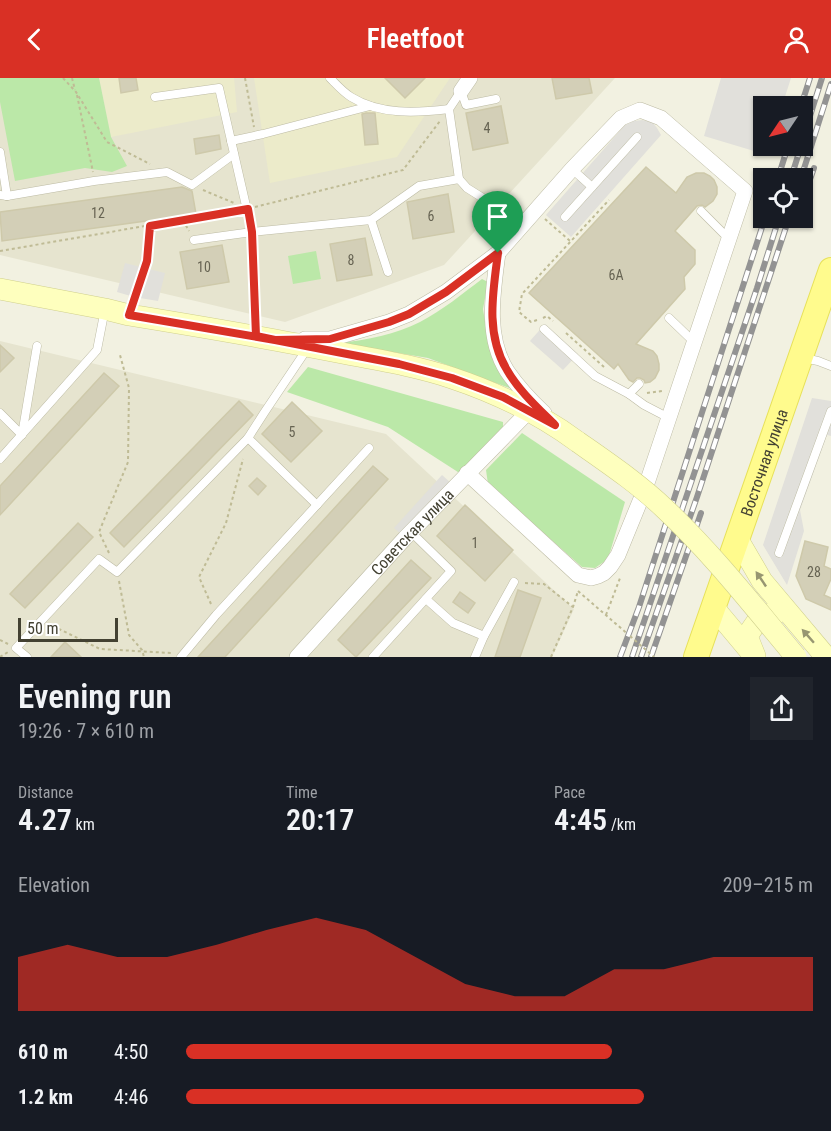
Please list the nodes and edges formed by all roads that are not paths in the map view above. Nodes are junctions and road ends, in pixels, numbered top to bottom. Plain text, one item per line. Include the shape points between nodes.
1 (330, 78) edge
2 (470, 78) edge
3 (461, 91) junction
4 (155, 97) dead end
5 (496, 99) dead end
6 (370, 106) junction
7 (449, 109) junction
8 (637, 137) dead end
9 (231, 141) junction
10 (0, 152) edge
11 (234, 154) junction
12 (572, 169) junction
13 (459, 179) junction
14 (592, 187) junction
15 (4, 196) edge
16 (494, 205) dead end
17 (701, 211) dead end
18 (565, 217) dead end
19 (371, 219) junction
20 (252, 232) junction
21 (729, 239) junction
22 (194, 240) dead end
23 (498, 253) junction
24 (831, 270) edge
25 (388, 272) dead end
26 (142, 273) road end
27 (0, 289) edge
28 (105, 309) junction
29 (129, 315) junction
30 (669, 318) dead end
31 (544, 329) dead end
32 (266, 338) junction
33 (694, 342) junction
34 (37, 346) dead end
35 (309, 346) junction
36 (801, 357) junction
37 (831, 366) edge
38 (637, 386) road end
39 (629, 394) junction
40 (529, 411) junction
41 (831, 411) edge
42 (0, 414) edge
43 (669, 418) junction
44 (555, 425) junction
45 (22, 435) junction
46 (248, 438) junction
47 (369, 448) dead end
48 (0, 459) edge
49 (467, 473) junction
50 (317, 505) junction
51 (411, 532) junction
52 (737, 538) junction
53 (779, 553) dead end
54 (514, 582) road end
55 (426, 599) junction
56 (714, 608) junction
57 (790, 615) junction
58 (484, 636) junction
59 (182, 656) edge
60 (755, 656) edge
61 (27, 657) edge
62 (297, 657) edge
63 (373, 657) edge
64 (475, 657) edge
65 (696, 657) edge
66 (796, 657) edge
67 (826, 657) edge

1 - 6 lane via 350,97
2 - 3 street
3 - 5 lane via 466,105
3 - 7 lane
4 - 9 lane via 219,88
6 - 7 lane via 397,112
6 - 9 lane
7 - 13 lane
8 - 14 lane
9 - 11 lane
10 - 15 lane
11 - 15 lane via 192,185 167,172
11 - 20 lane
12 - 14 lane
12 - 21 street via 621,118 640,110 661,118 745,191
12 - 23 street
13 - 16 lane
13 - 19 lane via 419,186
14 - 18 lane
17 - 21 lane
19 - 20 lane
19 - 25 lane
20 - 22 lane
20 - 32 lane
21 - 33 street
23 - 32 street via 446,292 389,322 330,339
23 - 44 street via 492,319 496,345 506,369 522,391
24 - 36 main road, Восточная улица
26 - 29 lane
27 - 28 main road
28 - 29 main road
28 - 45 lane via 98,350
29 - 32 main road
30 - 33 lane
31 - 39 lane via 595,376
32 - 35 main road
33 - 43 street
34 - 45 lane
35 - 40 main road via 452,378
35 - 46 lane
36 - 37 lane
36 - 52 main road, Восточная улица
38 - 39 lane
39 - 43 lane
40 - 44 main road
40 - 49 street, Советская улица
41 - 53 lane
42 - 45 lane
43 - 49 street via 618,555 604,573 591,578 578,575
44 - 66 main road, bridge via 665,509
45 - 48 lane
46 - 50 lane
46 - 61 lane via 117,572 99,559 16,648
47 - 50 lane
49 - 51 street, Советская улица
50 - 59 lane
51 - 55 lane via 451,571
51 - 62 street, Советская улица
52 - 56 main road, Восточная улица
57 -> 52 main road via 762,581
54 - 58 lane
55 - 58 lane via 453,622
55 - 63 lane
56 - 60 main road
56 - 65 main road, Восточная улица
57 - 60 main road via 775,612 758,620 747,636
67 -> 57 main road
58 - 64 lane

